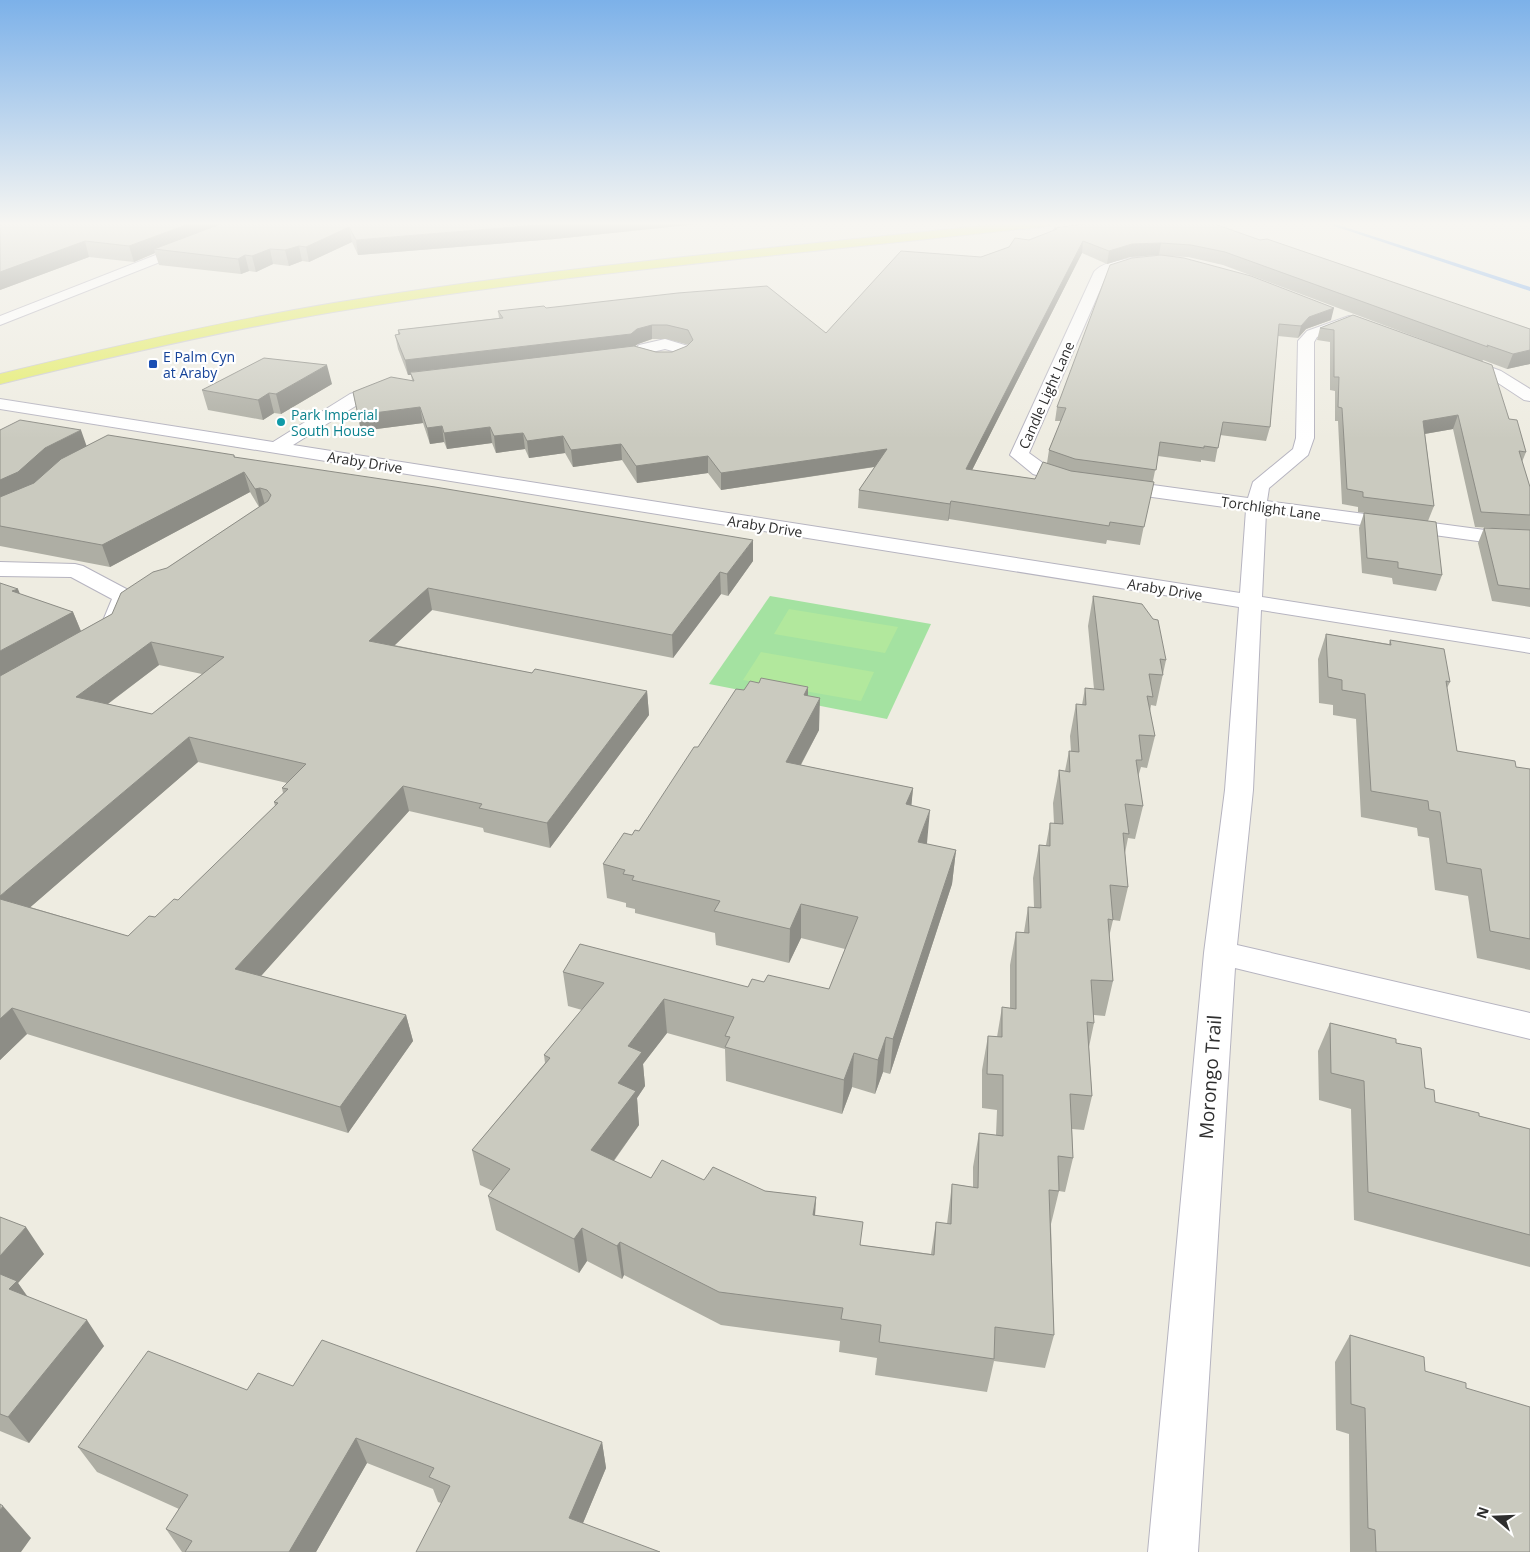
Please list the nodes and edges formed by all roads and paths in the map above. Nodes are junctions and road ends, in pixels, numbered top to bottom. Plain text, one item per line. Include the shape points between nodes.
1 (67, 294) edge
2 (419, 294) edge
3 (1091, 294) edge
4 (1332, 313) edge
5 (1350, 320) junction
6 (0, 321) edge
7 (1368, 326) edge
8 (638, 354) edge
9 (618, 356) edge
10 (1450, 357) edge
11 (0, 379) edge
12 (407, 382) edge
13 (1530, 396) edge
14 (0, 404) edge
15 (146, 428) junction
16 (122, 441) edge
17 (276, 448) junction
18 (1019, 455) joint
19 (1256, 507) junction
20 (1530, 538) edge
21 (0, 569) edge
22 (1250, 602) junction
23 (94, 640) edge
24 (1530, 646) edge
25 (1220, 953) junction
26 (1530, 1026) edge
27 (1173, 1552) edge

1 - 6 street
2 - 11 main road via 256,322
3 - 18 street, Candle Light Lane
4 - 5 street
5 - 7 street
5 - 19 street, Morongo Trail via 1312,334 1306,341 1305,438 1302,451 1260,486
8 - 9 street
10 - 13 street via 1495,374
12 - 17 street via 356,398
14 - 15 street, Araby Drive
15 - 16 street
15 - 17 street, Araby Drive
17 - 22 street, Araby Drive
18 - 19 street, Torchlight Lane via 1040,470 1069,480
19 - 20 street, Torchlight Lane via 1485,536
19 - 22 street, Morongo Trail
21 - 23 street via 75,571 132,594 111,630
22 - 24 street, Araby Drive
22 - 25 street, Morongo Trail via 1238,790
25 - 26 street
25 - 27 street, Morongo Trail

